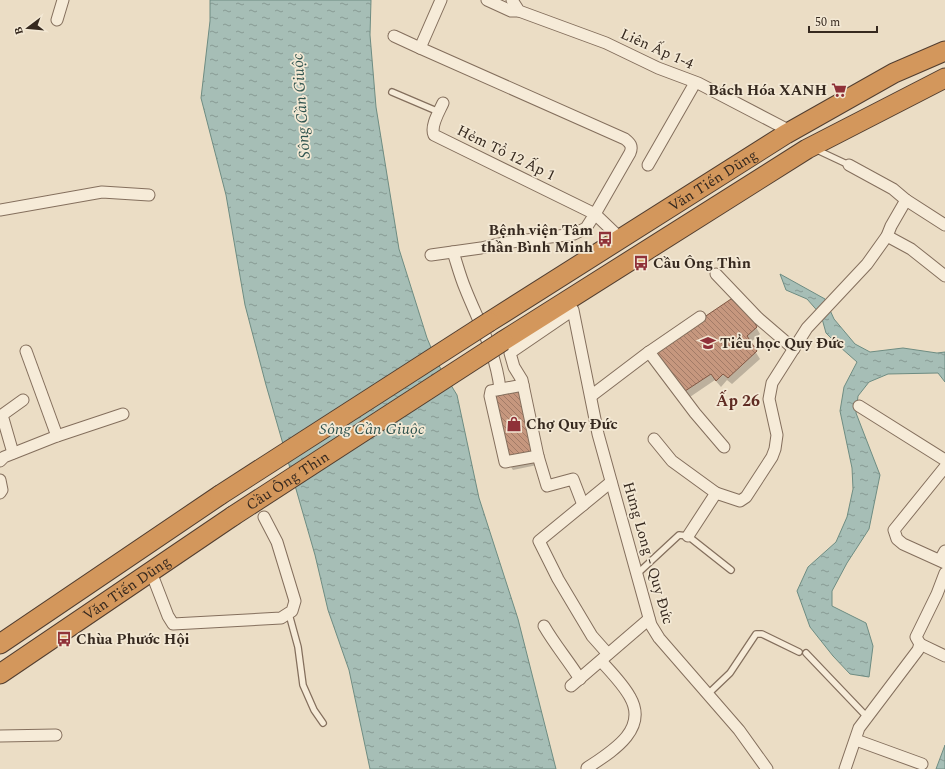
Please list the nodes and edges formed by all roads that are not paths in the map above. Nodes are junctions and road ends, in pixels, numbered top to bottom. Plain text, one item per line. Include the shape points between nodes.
1 (63, 0) edge
2 (441, 0) edge
3 (487, 0) edge
4 (512, 0) edge
5 (519, 11) junction
6 (57, 20) dead end
7 (394, 36) dead end
8 (420, 48) junction
9 (945, 51) edge
10 (945, 78) edge
11 (695, 82) junction
12 (392, 92) dead end
13 (441, 108) joint
14 (790, 131) junction
15 (811, 147) junction
16 (648, 165) dead end
17 (849, 165) joint
18 (148, 195) dead end
19 (906, 200) junction
20 (0, 210) edge
21 (595, 214) junction
22 (945, 225) edge
23 (887, 236) junction
24 (620, 238) junction
25 (453, 252) junction
26 (431, 255) dead end
27 (716, 274) dead end
28 (945, 276) edge
29 (603, 278) junction
30 (583, 300) dead end
31 (700, 317) dead end
32 (489, 322) joint
33 (503, 341) joint
34 (794, 349) junction
35 (26, 351) dead end
36 (649, 352) junction
37 (523, 385) junction
38 (500, 389) junction
39 (591, 396) junction
40 (24, 400) dead end
41 (859, 406) dead end
42 (123, 414) dead end
43 (57, 436) junction
44 (654, 439) dead end
45 (724, 447) dead end
46 (13, 453) junction
47 (538, 456) junction
48 (945, 460) edge
49 (0, 461) edge
50 (945, 468) edge
51 (0, 480) edge
52 (611, 482) junction
53 (716, 493) junction
54 (0, 494) edge
55 (220, 495) joint
56 (582, 505) junction
57 (233, 516) joint
58 (264, 517) dead end
59 (688, 536) junction
60 (943, 558) edge
61 (731, 570) dead end
62 (151, 572) junction
63 (945, 573) edge
64 (637, 574) junction
65 (943, 585) edge
66 (289, 614) junction
67 (649, 620) junction
68 (544, 626) dead end
69 (0, 644) edge
70 (920, 644) junction
71 (799, 652) dead end
72 (806, 654) dead end
73 (945, 656) edge
74 (605, 658) junction
75 (0, 674) edge
76 (580, 679) junction
77 (571, 686) dead end
78 (708, 694) junction
79 (868, 718) junction
80 (323, 723) dead end
81 (56, 735) dead end
82 (0, 736) edge
83 (856, 740) junction
84 (922, 764) dead end
85 (587, 768) dead end
86 (767, 769) edge
87 (845, 769) edge

1 - 6 street
2 - 8 street
3 - 5 street, Liên Ấp 1-4 via 512,11
4 - 5 street
5 - 11 street, Liên Ấp 1-4 via 606,43 658,68
7 - 8 street
8 - 21 street via 630,143 630,153
9 - 14 highway, Văn Tiến Dũng via 894,74
10 - 15 highway, Văn Tiến Dũng
11 - 14 street, Liên Ấp 1-4
11 - 16 street
12 - 13 lane
13 - 21 street, Hẻm Tổ 12 Ấp 1 via 432,131 434,135
14 - 24 highway, Văn Tiến Dũng
15 - 17 lane
15 - 29 highway, Văn Tiến Dũng
17 - 19 street via 894,189
18 - 20 street via 102,192
19 - 22 street
19 - 23 street
21 - 24 street
21 - 25 street via 586,228 580,232
23 - 28 street via 911,249
23 - 34 street via 867,264 807,328
24 - 32 highway, Văn Tiến Dũng
25 - 26 street
25 - 38 street via 496,365
27 - 34 street via 758,318
29 - 30 lane
29 - 33 highway, Văn Tiến Dũng
31 - 36 street
32 - 55 highway, Cầu Ông Thìn, bridge
33 - 57 highway, Cầu Ông Thìn, bridge
34 - 53 street via 772,383 769,399 777,435 772,457 746,497 740,501
35 - 43 street
36 - 39 street
36 - 45 street via 695,414
37 - 38 street
37 - 39 street, Hưng Long - Quy Đức via 510,352 575,308
37 - 47 street
38 - 47 street via 490,393 505,462
39 - 52 street, Hưng Long - Quy Đức
40 - 46 street via 2,415
41 - 48 street
42 - 43 street
43 - 46 street
44 - 53 street via 672,461
46 - 49 street
47 - 56 street via 547,486 573,479
50 - 60 street via 894,530 897,539 903,544
51 - 54 street
52 - 56 street
52 - 64 street, Hưng Long - Quy Đức
53 - 59 street
55 - 69 highway, Văn Tiến Dũng
56 - 74 street via 539,541 558,579
57 - 62 highway, Văn Tiến Dũng
58 - 66 street via 277,542 295,601
59 - 61 lane
59 - 64 lane via 679,535
62 - 66 street via 173,624 281,618
62 - 75 highway, Văn Tiến Dũng
63 - 65 street
64 - 67 street, Hưng Long - Quy Đức
65 - 70 street via 916,637
66 - 80 lane via 298,648 303,685
67 - 74 street
67 - 78 street, Hưng Long - Quy Đức via 658,638
68 - 76 street
70 - 73 street
70 - 79 street via 914,657 897,676
71 - 78 lane via 762,634 756,634 730,672
72 - 79 lane
74 - 76 street
74 - 85 street via 630,697 636,716 632,732 611,752
76 - 77 street
78 - 86 street, Hưng Long - Quy Đức via 739,730
79 - 83 street via 859,728
81 - 82 street
83 - 84 street
83 - 87 street

